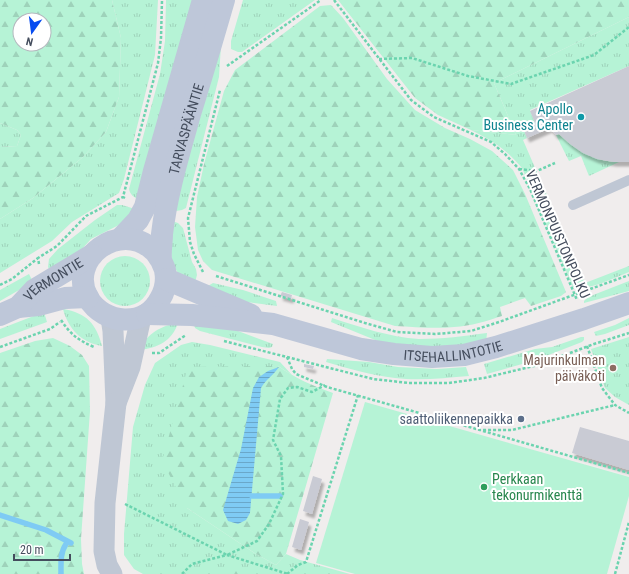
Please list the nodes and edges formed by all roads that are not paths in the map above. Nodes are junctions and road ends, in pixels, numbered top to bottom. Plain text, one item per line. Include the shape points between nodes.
1 (204, 0) edge
2 (224, 0) edge
3 (629, 180) edge
4 (573, 205) dead end
5 (121, 238) junction
6 (92, 255) junction
7 (163, 269) junction
8 (88, 297) junction
9 (629, 303) edge
10 (9, 311) edge
11 (144, 315) junction
12 (111, 318) junction
13 (273, 324) junction
14 (116, 403) junction
15 (112, 574) edge

1 - 5 main road, TARVASPÄÄNTIE via 145,207 138,220
2 - 7 main road, TARVASPÄÄNTIE via 171,179 162,235
3 - 4 lane
5 - 6 main road via 100,246
5 - 7 main road via 144,243 154,250
6 - 8 main road via 86,264 84,275 84,287
6 - 10 main road, VERMONTIE via 34,290
7 - 11 main road via 164,290 161,299
7 - 13 main road, ITSEHALLINTOTIE via 198,293
8 - 10 main road, VERMONTIE via 64,298
8 - 12 main road via 97,309
9 - 13 main road, ITSEHALLINTOTIE via 510,343 473,353 432,357 361,349
11 - 12 main road via 131,320
11 - 13 main road, ITSEHALLINTOTIE via 189,325
11 - 14 street via 130,367
12 - 14 street
14 - 15 street via 105,503 104,551

